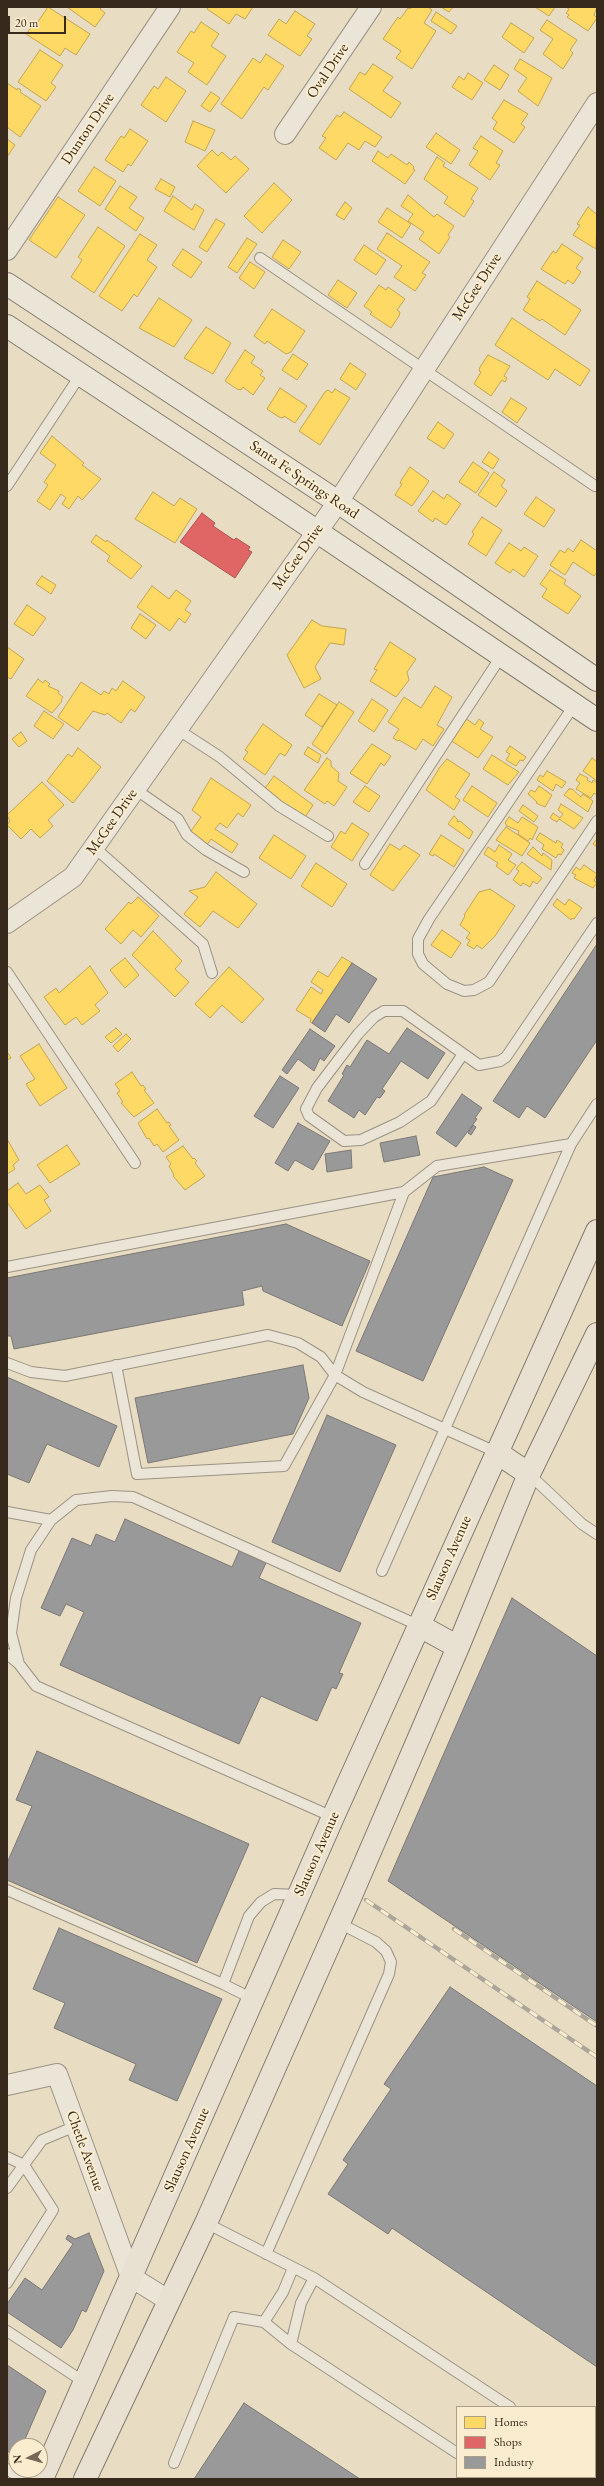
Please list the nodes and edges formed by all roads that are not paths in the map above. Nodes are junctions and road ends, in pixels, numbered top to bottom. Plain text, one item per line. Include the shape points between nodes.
1 (170, 7) edge
2 (371, 7) edge
3 (597, 103) edge
4 (285, 134) dead end
5 (7, 250) edge
6 (260, 258) dead end
7 (7, 284) edge
8 (7, 326) edge
9 (424, 370) junction
10 (81, 374) junction
11 (7, 486) edge
12 (595, 486) dead end
13 (338, 502) junction
14 (317, 531) junction
15 (502, 655) junction
16 (597, 680) edge
17 (575, 704) junction
18 (597, 720) edge
19 (177, 729) junction
20 (135, 789) junction
21 (597, 820) edge
22 (328, 836) dead end
23 (94, 847) junction
24 (366, 864) dead end
25 (244, 872) dead end
26 (7, 923) edge
27 (597, 923) edge
28 (7, 972) edge
29 (212, 973) dead end
30 (463, 1054) junction
31 (597, 1104) edge
32 (571, 1144) junction
33 (135, 1163) dead end
34 (404, 1192) junction
35 (597, 1231) edge
36 (7, 1267) edge
37 (597, 1334) edge
38 (7, 1363) edge
39 (116, 1365) junction
40 (335, 1375) junction
41 (444, 1429) junction
42 (496, 1452) junction
43 (529, 1474) junction
44 (7, 1512) edge
45 (51, 1520) junction
46 (597, 1534) edge
47 (382, 1571) dead end
48 (420, 1626) junction
49 (458, 1647) junction
50 (7, 1654) edge
51 (19, 1664) junction
52 (333, 1817) junction
53 (7, 1890) edge
54 (299, 1896) junction
55 (339, 1923) junction
56 (223, 1984) junction
57 (253, 1999) junction
58 (7, 2084) edge
59 (76, 2126) junction
60 (7, 2157) edge
61 (24, 2165) junction
62 (7, 2188) edge
63 (206, 2223) junction
64 (266, 2254) junction
65 (292, 2268) junction
66 (131, 2277) junction
67 (314, 2278) junction
68 (7, 2283) edge
69 (168, 2300) junction
70 (264, 2322) junction
71 (7, 2331) edge
72 (291, 2344) junction
73 (84, 2382) junction
74 (508, 2406) edge
75 (456, 2452) edge
76 (174, 2463) dead end
77 (7, 2469) edge
78 (21, 2479) edge
79 (42, 2479) edge
80 (85, 2479) edge

1 - 5 street, Dunton Drive
2 - 4 street, Oval Drive
3 - 9 street, McGee Drive
6 - 9 lane
7 - 13 main road, Santa Fe Springs Road
8 - 10 main road
9 - 12 lane
9 - 13 street, McGee Drive
10 - 11 lane
10 - 14 main road
13 - 14 street, McGee Drive
13 - 16 main road, Santa Fe Springs Road
14 - 15 main road
14 - 19 street, McGee Drive
15 - 17 main road
15 - 24 lane
17 - 18 main road
17 - 21 lane via 429,919 418,939 418,954 423,964 447,984 464,991 474,990 489,982
19 - 20 street, McGee Drive
19 - 22 lane via 220,757 279,806
20 - 23 street, McGee Drive
20 - 25 lane via 178,819 187,835 206,850
23 - 26 street, McGee Drive via 73,877
23 - 29 lane via 204,944
27 - 30 lane via 506,1057 490,1065 479,1065
28 - 33 lane
30 - 30 lane via 403,1011 384,1011 374,1017 358,1034 309,1099 306,1109 316,1123 344,1141 361,1140 400,1122 431,1101
31 - 32 lane
32 - 34 lane via 437,1166
32 - 41 lane
34 - 36 lane
34 - 40 lane
35 - 42 main road, Slauson Avenue
37 - 43 main road
38 - 39 lane via 31,1372 65,1376
39 - 40 lane via 268,1335 298,1343 321,1357
39 - 40 lane via 137,1474 284,1466
40 - 41 lane via 363,1392
41 - 42 lane
41 - 47 lane
42 - 43 main road
42 - 48 main road, Slauson Avenue
43 - 46 lane via 582,1524
43 - 49 main road
44 - 45 lane
45 - 48 lane via 76,1500 112,1496 133,1497
45 - 51 lane via 31,1550 16,1598 12,1634
48 - 49 main road
48 - 52 main road, Slauson Avenue
49 - 55 main road
50 - 51 lane
51 - 52 lane via 36,1686
52 - 54 main road, Slauson Avenue
53 - 56 lane
54 - 56 lane via 274,1894 261,1902 249,1916
54 - 57 main road, Slauson Avenue
55 - 63 main road
55 - 64 lane via 376,1942 386,1951 390,1962 389,1974
56 - 57 lane
57 - 66 main road, Slauson Avenue
58 - 59 street, Chetle Avenue via 57,2074
59 - 61 lane via 42,2140
59 - 66 street, Chetle Avenue
60 - 61 lane
61 - 62 lane
61 - 68 lane via 53,2210
63 - 64 lane
63 - 69 main road
64 - 65 lane
65 - 67 lane
65 - 70 lane via 283,2292
66 - 69 street
66 - 73 main road, Slauson Avenue
67 - 72 lane via 301,2303
67 - 74 lane
69 - 80 main road
70 - 72 lane
70 - 76 lane via 234,2317
71 - 73 lane
72 - 75 lane
73 - 79 main road, Slauson Avenue
77 - 78 lane

